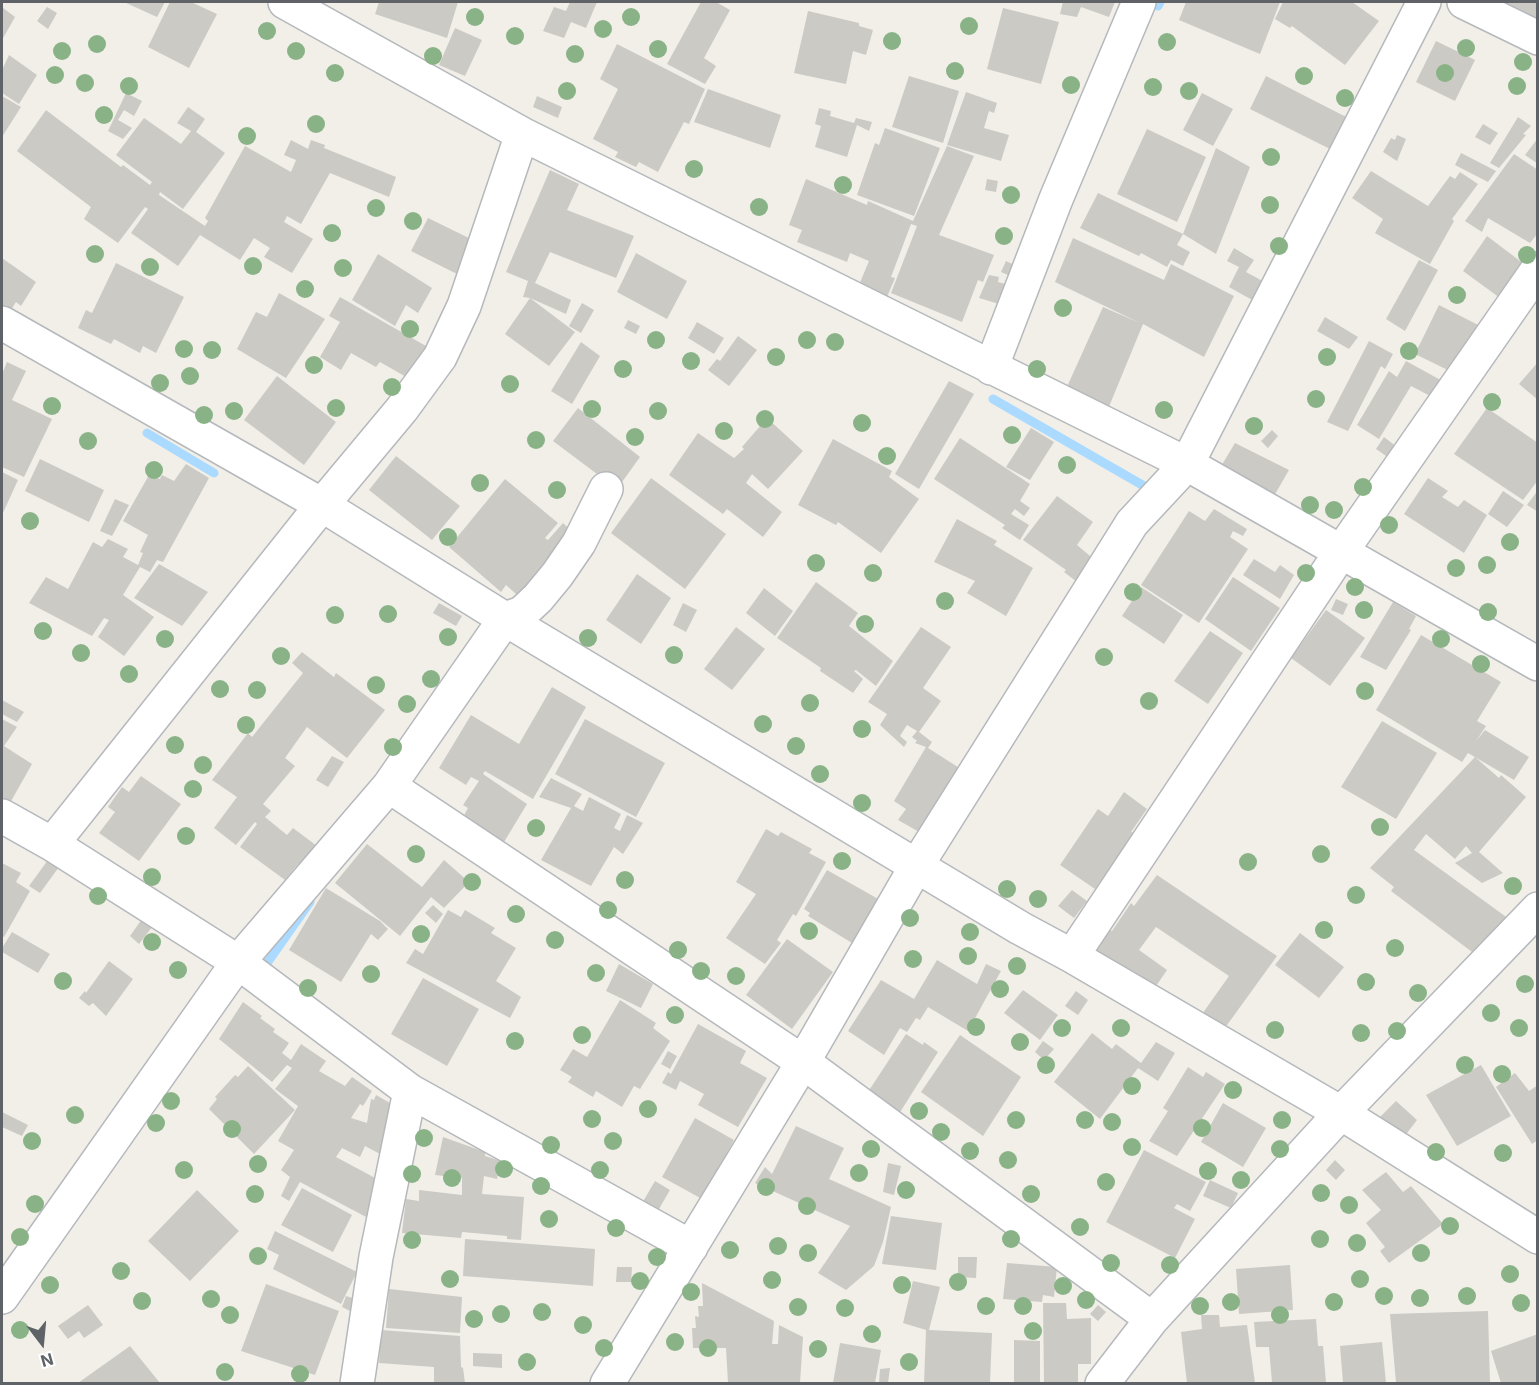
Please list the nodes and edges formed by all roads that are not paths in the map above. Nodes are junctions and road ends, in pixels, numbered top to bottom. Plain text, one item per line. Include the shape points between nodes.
1 (285, 2) edge
2 (1139, 2) edge
3 (1424, 2) edge
4 (1464, 2) edge
5 (1538, 38) edge
6 (522, 134) junction
7 (1538, 269) edge
8 (2, 322) edge
9 (991, 368) junction
10 (1187, 464) junction
11 (606, 489) dead end
12 (322, 505) junction
13 (1341, 552) junction
14 (505, 619) junction
15 (1533, 654) edge
16 (389, 786) junction
17 (2, 816) edge
18 (52, 844) junction
19 (917, 865) junction
20 (1538, 909) edge
21 (1072, 956) junction
22 (238, 962) junction
23 (803, 1062) junction
24 (410, 1091) junction
25 (1341, 1113) junction
26 (1538, 1236) edge
27 (691, 1247) junction
28 (2, 1298) edge
29 (1152, 1319) junction
30 (357, 1383) edge
31 (607, 1383) edge
32 (1102, 1383) edge

1 - 6 street
2 - 9 street
3 - 10 street
4 - 5 street
6 - 9 street
6 - 12 street via 464,306 440,357
7 - 13 street
8 - 12 street
9 - 10 street
10 - 13 street
10 - 19 street via 1132,523
11 - 14 street via 579,543 557,575 522,612
12 - 14 street
12 - 18 street
13 - 15 street
13 - 21 street
14 - 16 street
14 - 19 street
16 - 22 street
16 - 23 street
17 - 18 street
18 - 22 street
19 - 21 street
19 - 23 street
20 - 25 street
21 - 25 street
22 - 24 street
22 - 28 street
23 - 27 street
23 - 29 street
24 - 27 street
24 - 30 street via 376,1257
25 - 26 street
25 - 29 street
27 - 31 street
29 - 32 street

